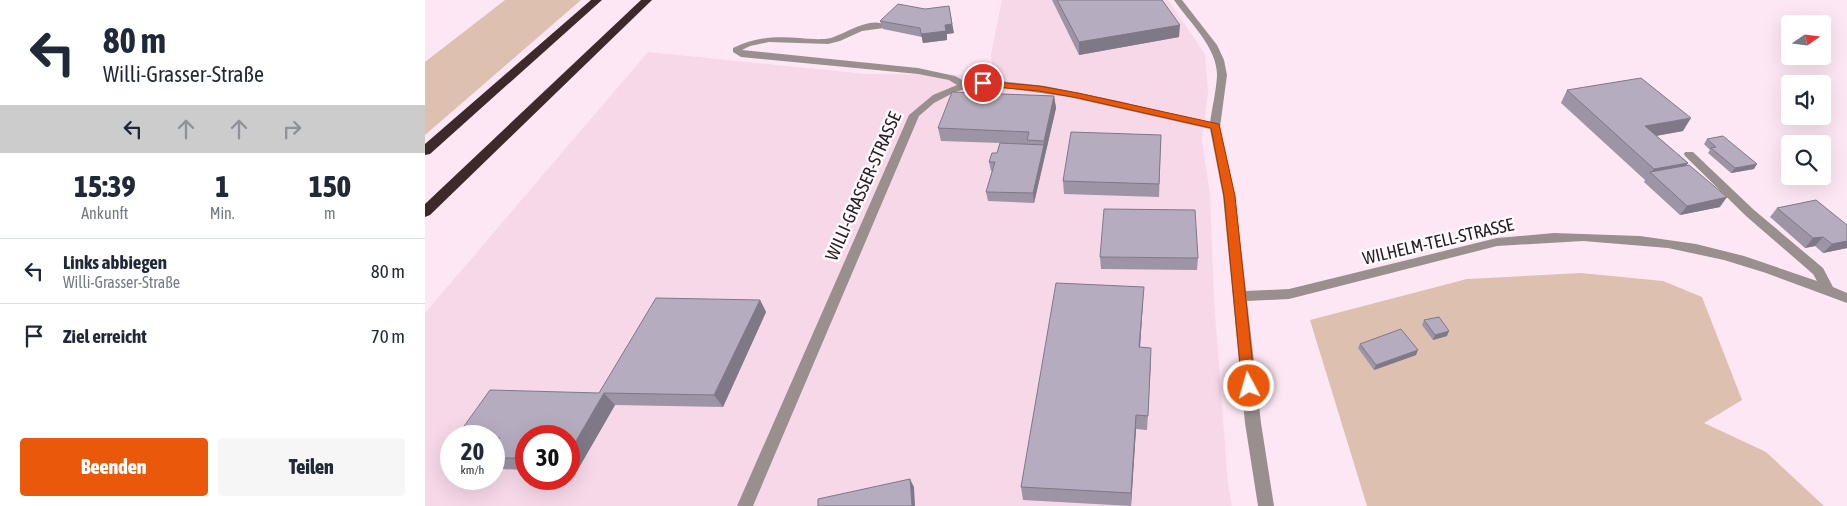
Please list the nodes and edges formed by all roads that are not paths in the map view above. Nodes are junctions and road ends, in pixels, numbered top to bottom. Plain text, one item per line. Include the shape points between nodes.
1 (597, 0) edge
2 (647, 0) edge
3 (1178, 0) edge
4 (881, 26) edge
5 (964, 85) junction
6 (1215, 126) junction
7 (425, 151) edge
8 (1689, 154) dead end
9 (425, 212) edge
10 (1828, 291) junction
11 (1239, 296) junction
12 (1847, 298) edge
13 (745, 506) edge
14 (1266, 506) edge

1 - 7 highway
2 - 9 highway
3 - 6 street via 1212,45 1219,60 1222,74
4 - 5 street via 862,28 831,41 777,38 755,41 736,50 741,54 918,71 952,78
5 - 6 street, WILLI-GRASSER-STRASSE via 983,83 1039,88
5 - 13 street, WILLI-GRASSER-STRASSE via 942,93 914,115
6 - 11 street via 1229,196
8 - 10 street via 1750,213 1819,271
10 - 11 street, WILHELM-TELL-STRASSE via 1756,265 1694,248 1568,236 1497,242 1289,294
10 - 12 street, WILHELM-TELL-STRASSE
11 - 14 street

